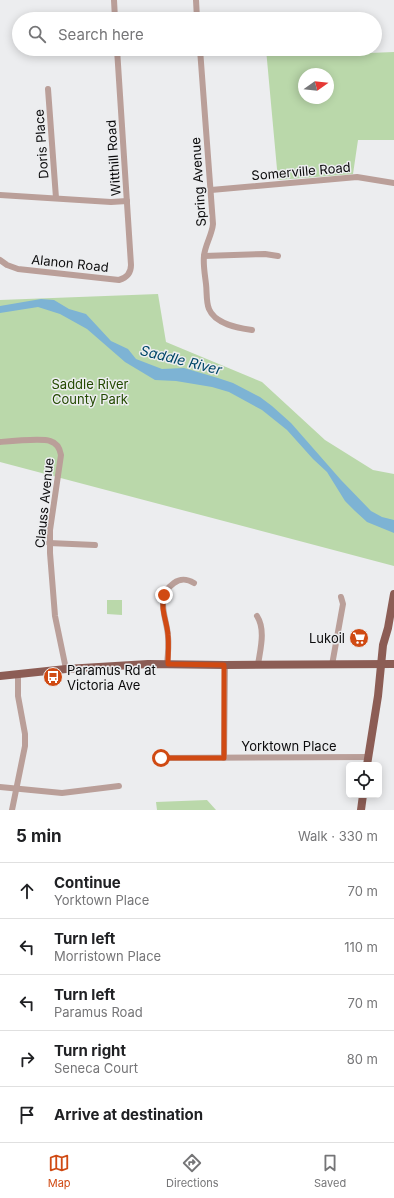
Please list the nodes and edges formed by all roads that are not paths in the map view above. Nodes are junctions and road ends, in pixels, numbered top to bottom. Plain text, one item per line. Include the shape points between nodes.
1 (114, 0) edge
2 (196, 0) edge
3 (115, 12) edge
4 (197, 12) edge
5 (117, 56) edge
6 (200, 56) edge
7 (48, 89) dead end
8 (394, 183) edge
9 (210, 190) junction
10 (0, 195) edge
11 (56, 198) junction
12 (127, 201) junction
13 (204, 256) junction
14 (278, 256) dead end
15 (0, 260) edge
16 (131, 265) joint
17 (252, 330) dead end
18 (0, 442) edge
19 (50, 544) junction
20 (95, 546) dead end
21 (194, 583) dead end
22 (394, 594) edge
23 (341, 597) dead end
24 (257, 616) dead end
25 (168, 664) junction
26 (382, 664) junction
27 (394, 664) edge
28 (224, 665) junction
29 (258, 665) junction
30 (332, 665) junction
31 (66, 669) junction
32 (18, 674) junction
33 (0, 676) edge
34 (161, 758) dead end
35 (224, 758) junction
36 (368, 761) edge
37 (119, 786) dead end
38 (0, 788) edge
39 (15, 789) junction
40 (363, 798) edge
41 (12, 810) edge
42 (361, 810) edge

1 - 3 street
2 - 4 street
5 - 12 street, Witthill Road
6 - 9 street, Spring Avenue
7 - 11 street, Doris Place
8 - 9 street, Somerville Road via 357,177
9 - 13 street, Spring Avenue via 213,224
10 - 11 street
11 - 12 street
12 - 16 street, Witthill Road
13 - 14 street
13 - 17 street, Spring Avenue via 210,311 220,321
15 - 16 street, Alanon Road via 18,269 119,280 127,276
18 - 19 street, Clauss Avenue via 46,440 54,443 60,451
19 - 20 street
19 - 31 street, Clauss Avenue via 55,616
21 - 25 street via 182,579 176,582 171,585 162,601 168,635
22 - 26 main road via 383,646
23 - 30 street via 343,604
24 - 29 street via 262,628
25 - 28 main road
25 - 31 main road
26 - 27 main road
26 - 30 main road
26 - 36 main road
28 - 29 main road
28 - 35 street
29 - 30 main road
31 - 32 main road
32 - 33 main road
32 - 39 street via 18,696 25,734 23,758
34 - 35 street, Yorktown Place
35 - 36 street, Yorktown Place
37 - 39 street via 62,792
38 - 39 street
39 - 41 street
40 - 42 main road

